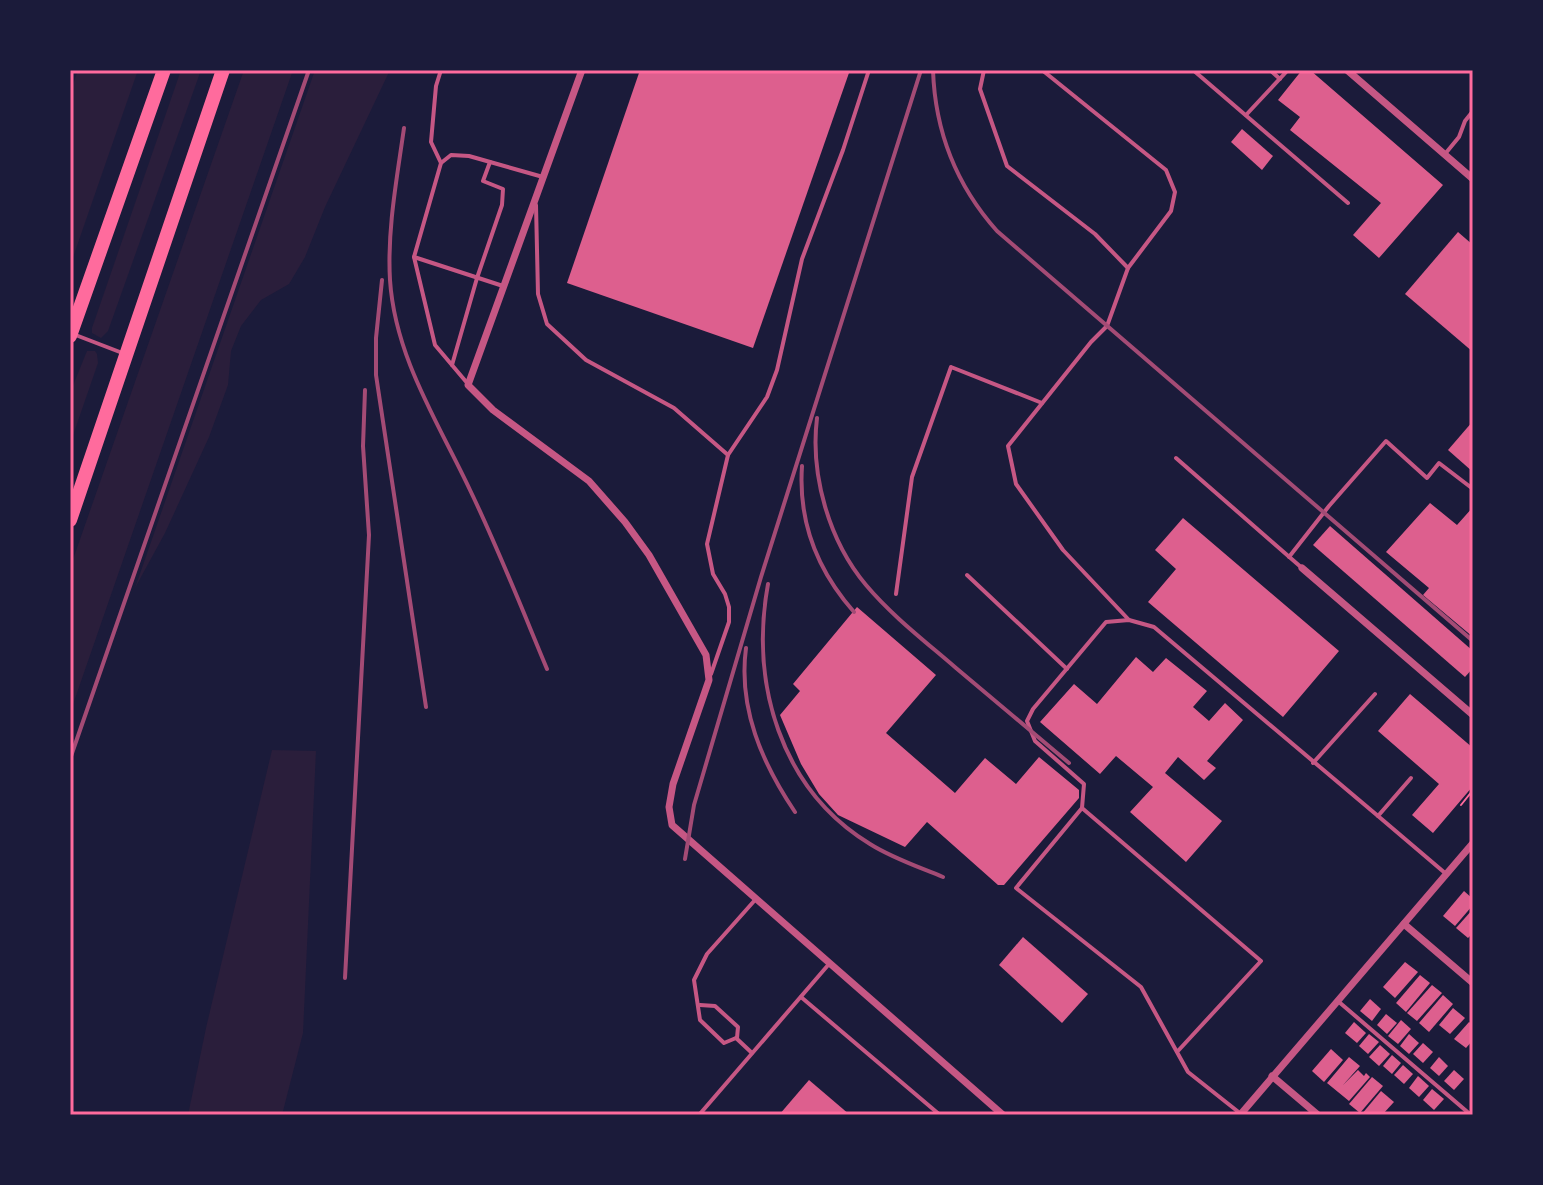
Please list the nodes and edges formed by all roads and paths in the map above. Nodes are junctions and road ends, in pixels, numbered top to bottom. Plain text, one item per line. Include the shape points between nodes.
1 (164, 70) edge
2 (223, 70) edge
3 (441, 70) edge
4 (582, 70) edge
5 (869, 70) edge
6 (984, 70) edge
7 (1042, 70) edge
8 (1193, 70) edge
9 (1270, 70) edge
10 (1288, 70) edge
11 (1347, 70) edge
12 (1280, 79) junction
13 (1473, 111) edge
14 (1246, 115) junction
15 (1445, 154) junction
16 (490, 162) junction
17 (441, 163) junction
18 (543, 177) junction
19 (1473, 179) edge
20 (536, 196) junction
21 (1348, 203) dead end
22 (414, 257) junction
23 (1128, 268) junction
24 (477, 278) junction
25 (503, 286) junction
26 (70, 334) edge
27 (126, 354) junction
28 (452, 365) junction
29 (468, 385) junction
30 (1042, 403) junction
31 (728, 455) junction
32 (1176, 458) dead end
33 (1473, 489) edge
34 (70, 520) edge
35 (1289, 557) junction
36 (1302, 568) joint
37 (967, 575) dead end
38 (896, 594) dead end
39 (1129, 620) junction
40 (1067, 669) junction
41 (709, 680) junction
42 (1375, 694) dead end
43 (1473, 715) edge
44 (1313, 763) junction
45 (1411, 778) dead end
46 (1473, 790) edge
47 (1461, 805) dead end
48 (1082, 808) junction
49 (1378, 816) junction
50 (1472, 847) edge
51 (1447, 874) junction
52 (755, 900) junction
53 (1404, 924) junction
54 (829, 964) junction
55 (1473, 983) edge
56 (801, 997) junction
57 (1337, 1001) junction
58 (700, 1005) junction
59 (736, 1038) junction
60 (1177, 1052) junction
61 (752, 1053) junction
62 (1272, 1076) junction
63 (1244, 1113) edge
64 (699, 1115) edge
65 (940, 1115) edge
66 (1003, 1115) edge
67 (1318, 1115) edge
68 (1471, 1115) edge

1 - 26 highway
2 - 27 highway
3 - 17 lane via 431,142
4 - 18 street
5 - 31 lane via 802,259 777,370 767,397
6 - 23 lane via 980,89 1007,166 1095,234
7 - 23 lane via 1166,170 1175,192 1171,211
8 - 14 lane
9 - 12 lane
10 - 12 lane
11 - 15 street
12 - 14 lane
13 - 15 lane
14 - 21 lane
15 - 19 street
16 - 17 lane via 451,155
16 - 18 lane
16 - 24 lane via 483,181 503,189 502,205
17 - 22 lane
18 - 20 street
20 - 25 street
20 - 31 lane via 538,294 547,324 586,360 674,408
22 - 24 lane
22 - 28 lane via 435,345
23 - 30 lane via 1107,326
24 - 25 lane
24 - 28 lane
25 - 29 street
26 - 27 lane
27 - 34 highway
28 - 29 lane
29 - 41 street via 493,410 589,481 625,522 706,655
30 - 38 lane via 951,367 912,477
30 - 39 lane via 1008,446 1016,484 1063,550
31 - 41 lane via 707,544 713,574 729,607 729,622
32 - 35 lane
33 - 35 lane via 1439,463 1427,478 1386,441
35 - 36 lane
36 - 43 street
37 - 40 lane
39 - 40 lane via 1106,622
39 - 44 lane via 1154,627
40 - 48 lane via 1027,721 1035,741 1084,784
41 - 52 street via 673,784 672,825
42 - 44 lane
44 - 49 lane
45 - 49 lane
46 - 47 path
48 - 60 lane via 1016,888 1141,987
48 - 60 lane via 1261,961
49 - 51 lane
50 - 51 street
51 - 53 street
52 - 54 street
52 - 58 lane via 699,967 694,980
53 - 55 street
53 - 57 street
54 - 56 lane
54 - 66 street
56 - 61 lane
56 - 65 lane
57 - 62 street
57 - 68 lane
58 - 59 lane via 715,1006 738,1027
58 - 59 lane via 700,1020 714,1034 724,1043
59 - 61 lane
60 - 63 lane via 1188,1072
61 - 64 lane
62 - 63 street
62 - 67 street

